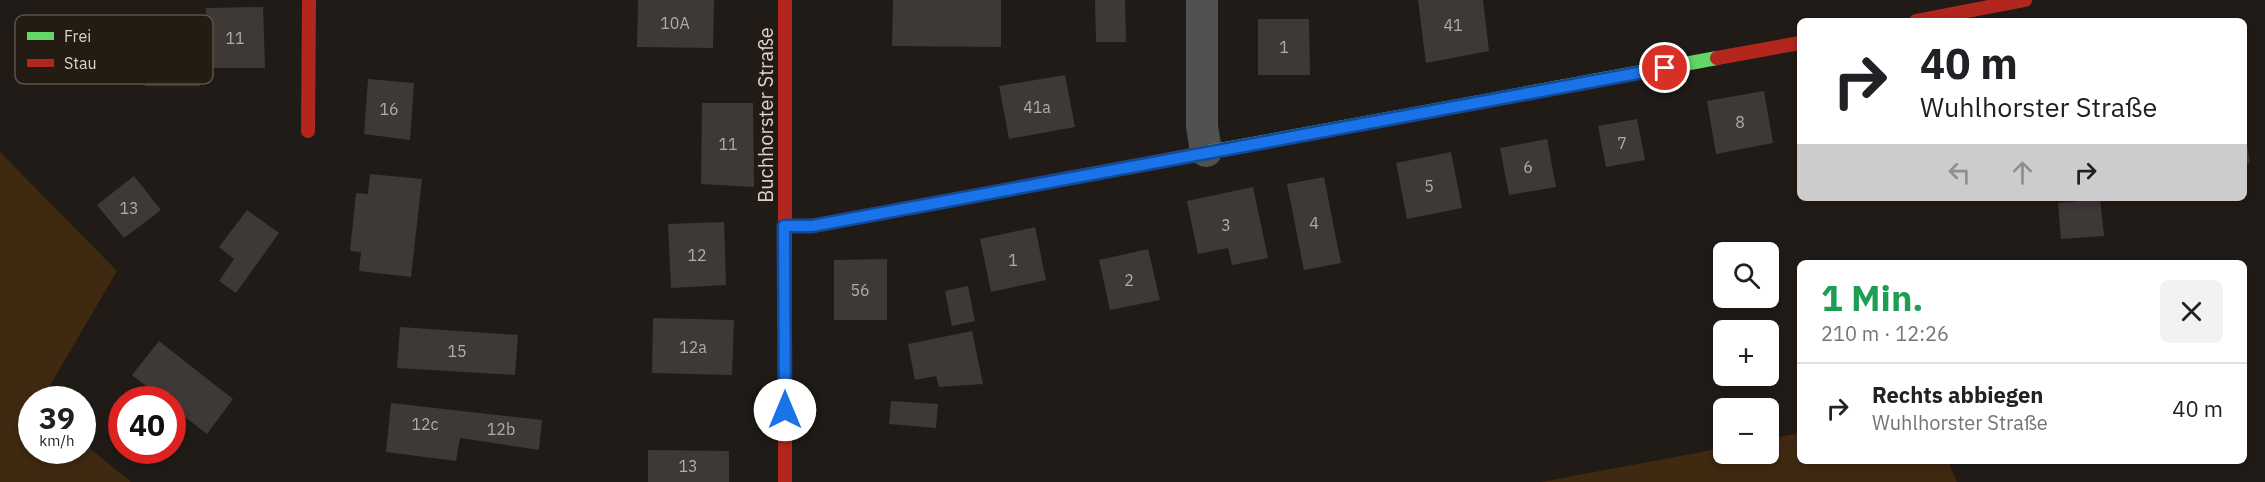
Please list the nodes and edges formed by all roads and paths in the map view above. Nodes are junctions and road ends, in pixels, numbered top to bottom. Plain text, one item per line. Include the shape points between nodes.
1 (309, 0) edge
2 (785, 0) edge
3 (1202, 0) edge
4 (2025, 0) edge
5 (1949, 7) edge
6 (1923, 18) edge
7 (1797, 44) edge
8 (308, 131) dead end
9 (1206, 151) junction
10 (784, 226) junction
11 (785, 482) edge

1 - 8 street
2 - 10 street, Buchhorster Straße
3 - 9 street via 1202,126
4 - 5 street
5 - 6 street
7 - 9 street
9 - 10 street via 812,226
10 - 11 street, Buchhorster Straße

